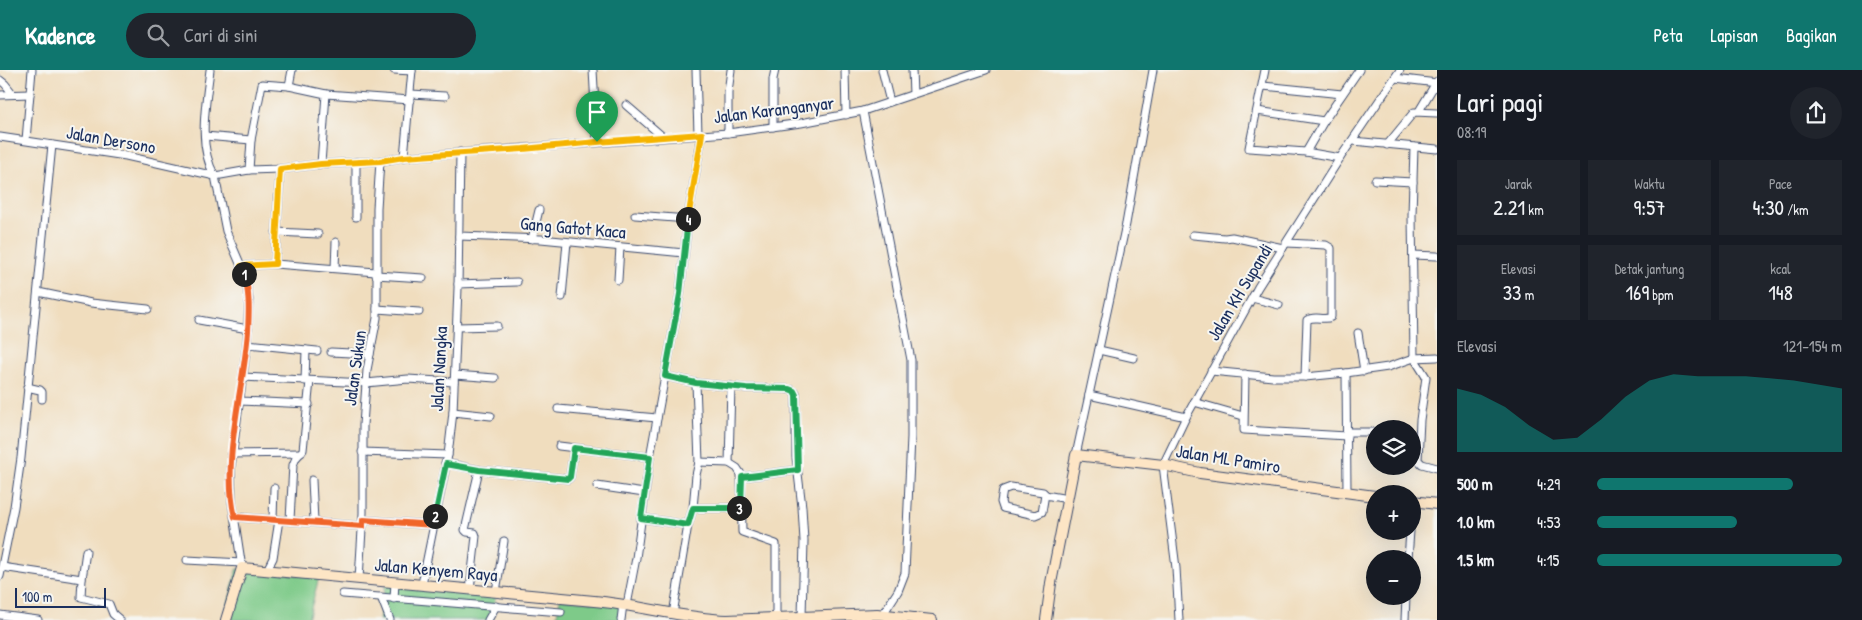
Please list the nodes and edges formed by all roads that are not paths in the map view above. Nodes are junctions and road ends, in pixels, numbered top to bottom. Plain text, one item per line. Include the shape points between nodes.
1 (32, 70) edge
2 (210, 70) edge
3 (292, 70) edge
4 (394, 70) edge
5 (593, 70) edge
6 (696, 70) edge
7 (731, 70) edge
8 (775, 70) edge
9 (845, 70) edge
10 (882, 70) edge
11 (912, 70) edge
12 (986, 70) edge
13 (1154, 70) edge
14 (1265, 70) edge
15 (1359, 70) edge
16 (1400, 70) edge
17 (412, 71) edge
18 (1395, 78) junction
19 (0, 80) edge
20 (1437, 82) edge
21 (289, 86) junction
22 (1263, 86) junction
23 (12, 94) junction
24 (30, 94) junction
25 (326, 94) junction
26 (913, 94) junction
27 (1342, 94) junction
28 (0, 95) edge
29 (445, 96) dead end
30 (411, 97) junction
31 (890, 102) junction
32 (626, 106) dead end
33 (1419, 111) junction
34 (863, 112) junction
35 (1257, 112) junction
36 (1437, 113) edge
37 (846, 116) junction
38 (1324, 121) junction
39 (773, 127) junction
40 (728, 133) junction
41 (700, 134) junction
42 (205, 136) junction
43 (0, 137) edge
44 (663, 137) junction
45 (26, 140) junction
46 (251, 140) junction
47 (1354, 141) junction
48 (597, 142) junction
49 (1387, 144) junction
50 (52, 145) junction
51 (1414, 147) junction
52 (1437, 149) edge
53 (460, 152) junction
54 (1306, 152) junction
55 (404, 157) junction
56 (1340, 158) junction
57 (380, 161) junction
58 (356, 162) junction
59 (321, 164) junction
60 (280, 169) junction
61 (249, 170) junction
62 (216, 176) junction
63 (1375, 180) dead end
64 (1413, 182) junction
65 (540, 210) dead end
66 (636, 216) dead end
67 (356, 217) dead end
68 (688, 219) junction
69 (276, 232) junction
70 (318, 234) dead end
71 (1193, 235) dead end
72 (459, 236) junction
73 (532, 239) junction
74 (336, 242) dead end
75 (566, 242) junction
76 (1285, 246) junction
77 (620, 247) junction
78 (684, 254) junction
79 (1412, 255) junction
80 (1437, 256) edge
81 (275, 264) junction
82 (241, 266) junction
83 (335, 268) junction
84 (376, 274) junction
85 (423, 278) dead end
86 (618, 280) dead end
87 (517, 282) dead end
88 (458, 284) junction
89 (38, 292) junction
90 (562, 297) dead end
91 (1252, 298) junction
92 (1279, 306) dead end
93 (148, 309) dead end
94 (376, 309) junction
95 (419, 312) dead end
96 (199, 320) dead end
97 (497, 326) dead end
98 (457, 328) junction
99 (248, 329) junction
100 (1358, 333) dead end
101 (247, 344) junction
102 (306, 350) junction
103 (1099, 350) junction
104 (316, 351) dead end
105 (332, 352) dead end
106 (370, 354) junction
107 (1437, 356) edge
108 (1134, 358) dead end
109 (1414, 358) junction
110 (1211, 371) junction
111 (1364, 371) junction
112 (1346, 373) junction
113 (1245, 374) junction
114 (665, 376) junction
115 (1305, 376) junction
116 (243, 377) junction
117 (495, 378) dead end
118 (455, 379) junction
119 (308, 381) junction
120 (366, 383) junction
121 (696, 383) junction
122 (731, 386) junction
123 (27, 387) junction
124 (1089, 394) junction
125 (42, 399) dead end
126 (240, 401) junction
127 (1194, 402) junction
128 (309, 404) junction
129 (558, 409) dead end
130 (453, 412) junction
131 (491, 416) dead end
132 (1243, 416) junction
133 (1186, 417) junction
134 (657, 418) junction
135 (1366, 433) edge
136 (1347, 434) junction
137 (560, 446) dead end
138 (574, 448) junction
139 (362, 452) junction
140 (301, 453) junction
141 (232, 454) junction
142 (448, 455) junction
143 (1076, 455) junction
144 (650, 457) junction
145 (699, 462) junction
146 (729, 463) junction
147 (446, 464) junction
148 (1162, 465) junction
149 (1437, 468) edge
150 (479, 470) junction
151 (798, 470) junction
152 (742, 477) junction
153 (312, 480) dead end
154 (597, 486) dead end
155 (274, 488) dead end
156 (1347, 492) junction
157 (644, 494) junction
158 (1045, 495) junction
159 (1366, 495) edge
160 (1068, 499) junction
161 (1421, 502) edge
162 (1437, 504) edge
163 (693, 508) junction
164 (741, 508) junction
165 (235, 517) junction
166 (641, 518) junction
167 (276, 520) junction
168 (290, 520) junction
169 (314, 521) junction
170 (363, 523) junction
171 (434, 525) junction
172 (688, 525) junction
173 (504, 541) dead end
174 (86, 551) dead end
175 (187, 560) dead end
176 (242, 565) junction
177 (2, 567) junction
178 (267, 570) junction
179 (0, 576) edge
180 (82, 579) junction
181 (359, 579) junction
182 (395, 582) junction
183 (422, 584) junction
184 (473, 590) junction
185 (496, 592) junction
186 (343, 594) dead end
187 (381, 597) junction
188 (394, 599) junction
189 (476, 604) junction
190 (625, 604) junction
191 (1406, 605) edge
192 (496, 606) junction
193 (561, 612) dead end
194 (673, 614) junction
195 (0, 615) edge
196 (802, 616) junction
197 (879, 616) edge
198 (776, 617) junction
199 (38, 620) edge
200 (120, 620) edge
201 (226, 620) edge
202 (390, 620) edge
203 (488, 620) edge
204 (621, 620) edge
205 (742, 620) edge
206 (932, 620) edge
207 (1046, 620) edge
208 (1179, 620) edge
209 (1405, 620) edge

1 - 24 street
2 - 42 street
3 - 21 street
4 - 17 street
5 - 48 street
6 - 41 street
7 - 40 street
8 - 39 street
9 - 37 street
10 - 31 street
11 - 26 street
12 - 26 street, Jalan Karanganyar
13 - 103 street
14 - 22 street
15 - 27 street
16 - 18 street, Jalan KH Supandi
17 - 30 street
18 - 20 street
18 - 47 street, Jalan KH Supandi
19 - 23 street
20 - 33 street
21 - 25 street
21 - 46 street via 262,84
22 - 27 street
22 - 35 street
23 - 24 street
23 - 28 street
24 - 45 street
25 - 30 street
25 - 59 street
26 - 31 street, Jalan Karanganyar
27 - 38 street
29 - 30 street
30 - 55 street
31 - 34 street, Jalan Karanganyar
32 - 44 street
33 - 36 street
33 - 49 street via 1414,112
34 - 37 street, Jalan Karanganyar
34 - 197 street via 911,360 905,573 898,591
35 - 38 street
35 - 54 street via 1249,148
37 - 39 street, Jalan Karanganyar
38 - 54 street
39 - 40 street, Jalan Karanganyar
40 - 41 street, Jalan Karanganyar
41 - 44 street, Jalan Karanganyar
41 - 68 street
42 - 46 street
42 - 62 street via 208,164
43 - 45 street, Jalan Dersono
44 - 48 street, Jalan Karanganyar
45 - 50 street, Jalan Dersono
46 - 61 street
47 - 49 street
47 - 56 street, Jalan KH Supandi
48 - 53 street, Jalan Karanganyar
49 - 51 street
50 - 62 street, Jalan Dersono via 126,156
50 - 89 street
51 - 52 street
51 - 64 street
53 - 55 street, Jalan Karanganyar
53 - 72 street, Jalan Nangka
54 - 56 street
55 - 57 street, Jalan Karanganyar
56 - 76 street, Jalan KH Supandi
57 - 58 street, Jalan Karanganyar
57 - 84 street, Jalan Sukun
58 - 59 street, Jalan Karanganyar
58 - 67 street
59 - 60 street, Jalan Karanganyar
60 - 61 street, Jalan Karanganyar
60 - 69 street
61 - 62 street, Jalan Karanganyar
62 - 82 street via 226,231
63 - 64 street
64 - 79 street
65 - 73 street
66 - 68 street
68 - 78 street
69 - 70 street
69 - 81 street
71 - 76 street via 1232,236
72 - 73 street, Gang Gatot Kaca
72 - 88 street, Jalan Nangka
73 - 75 street, Gang Gatot Kaca
74 - 83 street
75 - 77 street, Gang Gatot Kaca
75 - 90 street
76 - 91 street, Jalan KH Supandi
76 - 115 street via 1326,245 1331,248 1331,316 1307,320
77 - 78 street, Gang Gatot Kaca
77 - 86 street
78 - 114 street
79 - 80 street
79 - 109 street
81 - 82 street
81 - 83 street
82 - 99 street via 248,290
83 - 84 street
84 - 85 street
84 - 94 street, Jalan Sukun
87 - 88 street
88 - 98 street, Jalan Nangka
89 - 93 street via 91,303
89 - 123 street
91 - 92 street
91 - 110 street, Jalan KH Supandi
94 - 95 street
94 - 106 street, Jalan Sukun
96 - 99 street
97 - 98 street
98 - 118 street, Jalan Nangka
99 - 101 street
100 - 111 street
101 - 102 street
101 - 116 street
102 - 104 street
102 - 119 street
103 - 108 street
103 - 124 street
105 - 106 street
106 - 120 street, Jalan Sukun
107 - 109 street
109 - 111 street
109 - 149 street via 1426,377 1418,460
110 - 113 street
110 - 127 street, Jalan KH Supandi
111 - 112 street
112 - 115 street
112 - 136 street
113 - 115 street
113 - 132 street
114 - 121 street
114 - 134 street
116 - 119 street
116 - 126 street
117 - 118 street
118 - 120 street
118 - 130 street, Jalan Nangka
119 - 120 street
119 - 128 street
120 - 139 street, Jalan Sukun
121 - 122 street
121 - 145 street
122 - 146 street
122 - 151 street via 795,392
123 - 125 street via 40,390
123 - 177 street via 17,488
124 - 133 street
124 - 143 street
126 - 128 street
126 - 141 street
127 - 132 street
127 - 133 street, Jalan KH Supandi
128 - 140 street
129 - 134 street
130 - 131 street
130 - 142 street, Jalan Nangka
132 - 136 street via 1245,431
133 - 148 street, Jalan KH Supandi
134 - 144 street
135 - 136 street
136 - 156 street
137 - 138 street
138 - 144 street
138 - 150 street via 568,479
139 - 142 street
139 - 170 street, Jalan Sukun
140 - 141 street
140 - 168 street via 293,465
141 - 165 street via 231,489
142 - 147 street, Jalan Nangka
143 - 148 street, Jalan ML Pamiro
143 - 160 street
144 - 157 street
145 - 146 street
145 - 163 street
146 - 152 street
147 - 150 street
147 - 171 street, Jalan Nangka
148 - 156 street, Jalan ML Pamiro
148 - 208 street via 1176,568
150 - 184 street via 465,530 476,536
151 - 152 street
151 - 196 street via 804,541
152 - 164 street
153 - 169 street
154 - 157 street
155 - 167 street
156 - 159 street, Jalan ML Pamiro
157 - 166 street
158 - 158 street via 1043,511 1038,515 1004,509 1001,505 1003,490 1008,487 1040,490
158 - 160 street
160 - 207 street
161 - 162 street
163 - 164 street
163 - 172 street
164 - 198 street via 742,532 776,544
165 - 167 street
165 - 176 street
166 - 172 street
166 - 190 street
167 - 168 street
167 - 178 street via 273,558
168 - 169 street
169 - 170 street
170 - 171 street
170 - 181 street, Jalan Sukun
171 - 183 street, Jalan Nangka
172 - 194 street
173 - 185 street
174 - 180 street
175 - 176 street
176 - 178 street, Jalan Kenyem Raya
176 - 201 street
177 - 179 street
177 - 180 street
178 - 181 street, Jalan Kenyem Raya
180 - 200 street via 81,597 109,604
181 - 182 street, Jalan Kenyem Raya
182 - 183 street, Jalan Kenyem Raya
182 - 188 street
183 - 184 street, Jalan Kenyem Raya
184 - 185 street, Jalan Kenyem Raya
184 - 189 street
185 - 190 street, Jalan Kenyem Raya
186 - 187 street
187 - 188 street
187 - 202 street
188 - 189 street
189 - 192 street
190 - 194 street
190 - 204 street
191 - 209 street
192 - 193 street
192 - 203 street
194 - 205 street
195 - 199 street
196 - 197 street
196 - 198 street
197 - 206 street
198 - 205 street

